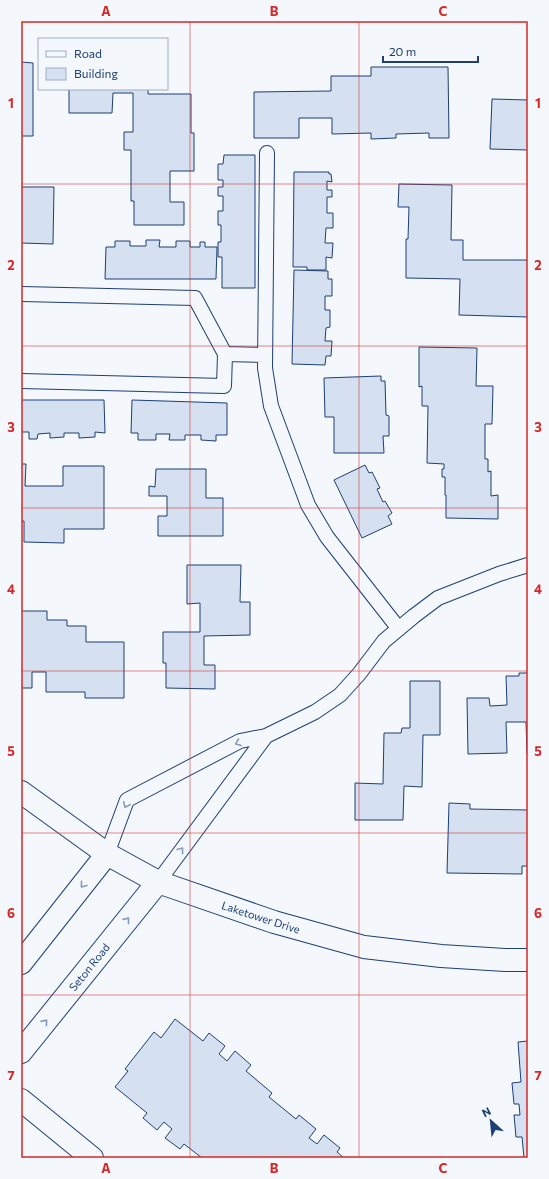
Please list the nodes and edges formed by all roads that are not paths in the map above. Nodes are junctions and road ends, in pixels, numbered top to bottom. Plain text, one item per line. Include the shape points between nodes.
1 (267, 153) dead end
2 (21, 294) edge
3 (225, 354) junction
4 (265, 355) junction
5 (21, 381) edge
6 (528, 565) edge
7 (398, 629) junction
8 (266, 736) junction
9 (21, 792) edge
10 (107, 854) junction
11 (158, 882) junction
12 (528, 960) edge
13 (21, 963) edge
14 (21, 1052) edge
15 (21, 1100) edge
16 (92, 1158) edge

1 - 4 lane
2 - 3 lane via 195,298
3 - 4 lane
3 - 5 lane via 224,386
4 - 7 lane via 271,406 308,505 327,537
6 - 7 lane via 438,598
7 - 8 lane via 384,641 340,695 315,712
8 -> 10 lane via 240,741 128,800
11 -> 8 lane
9 - 10 street, Laketower Drive
10 - 11 street, Laketower Drive
10 -> 13 street
11 - 12 street, Laketower Drive via 274,922 364,947 441,956
14 -> 11 street, Seton Road
15 - 16 street

